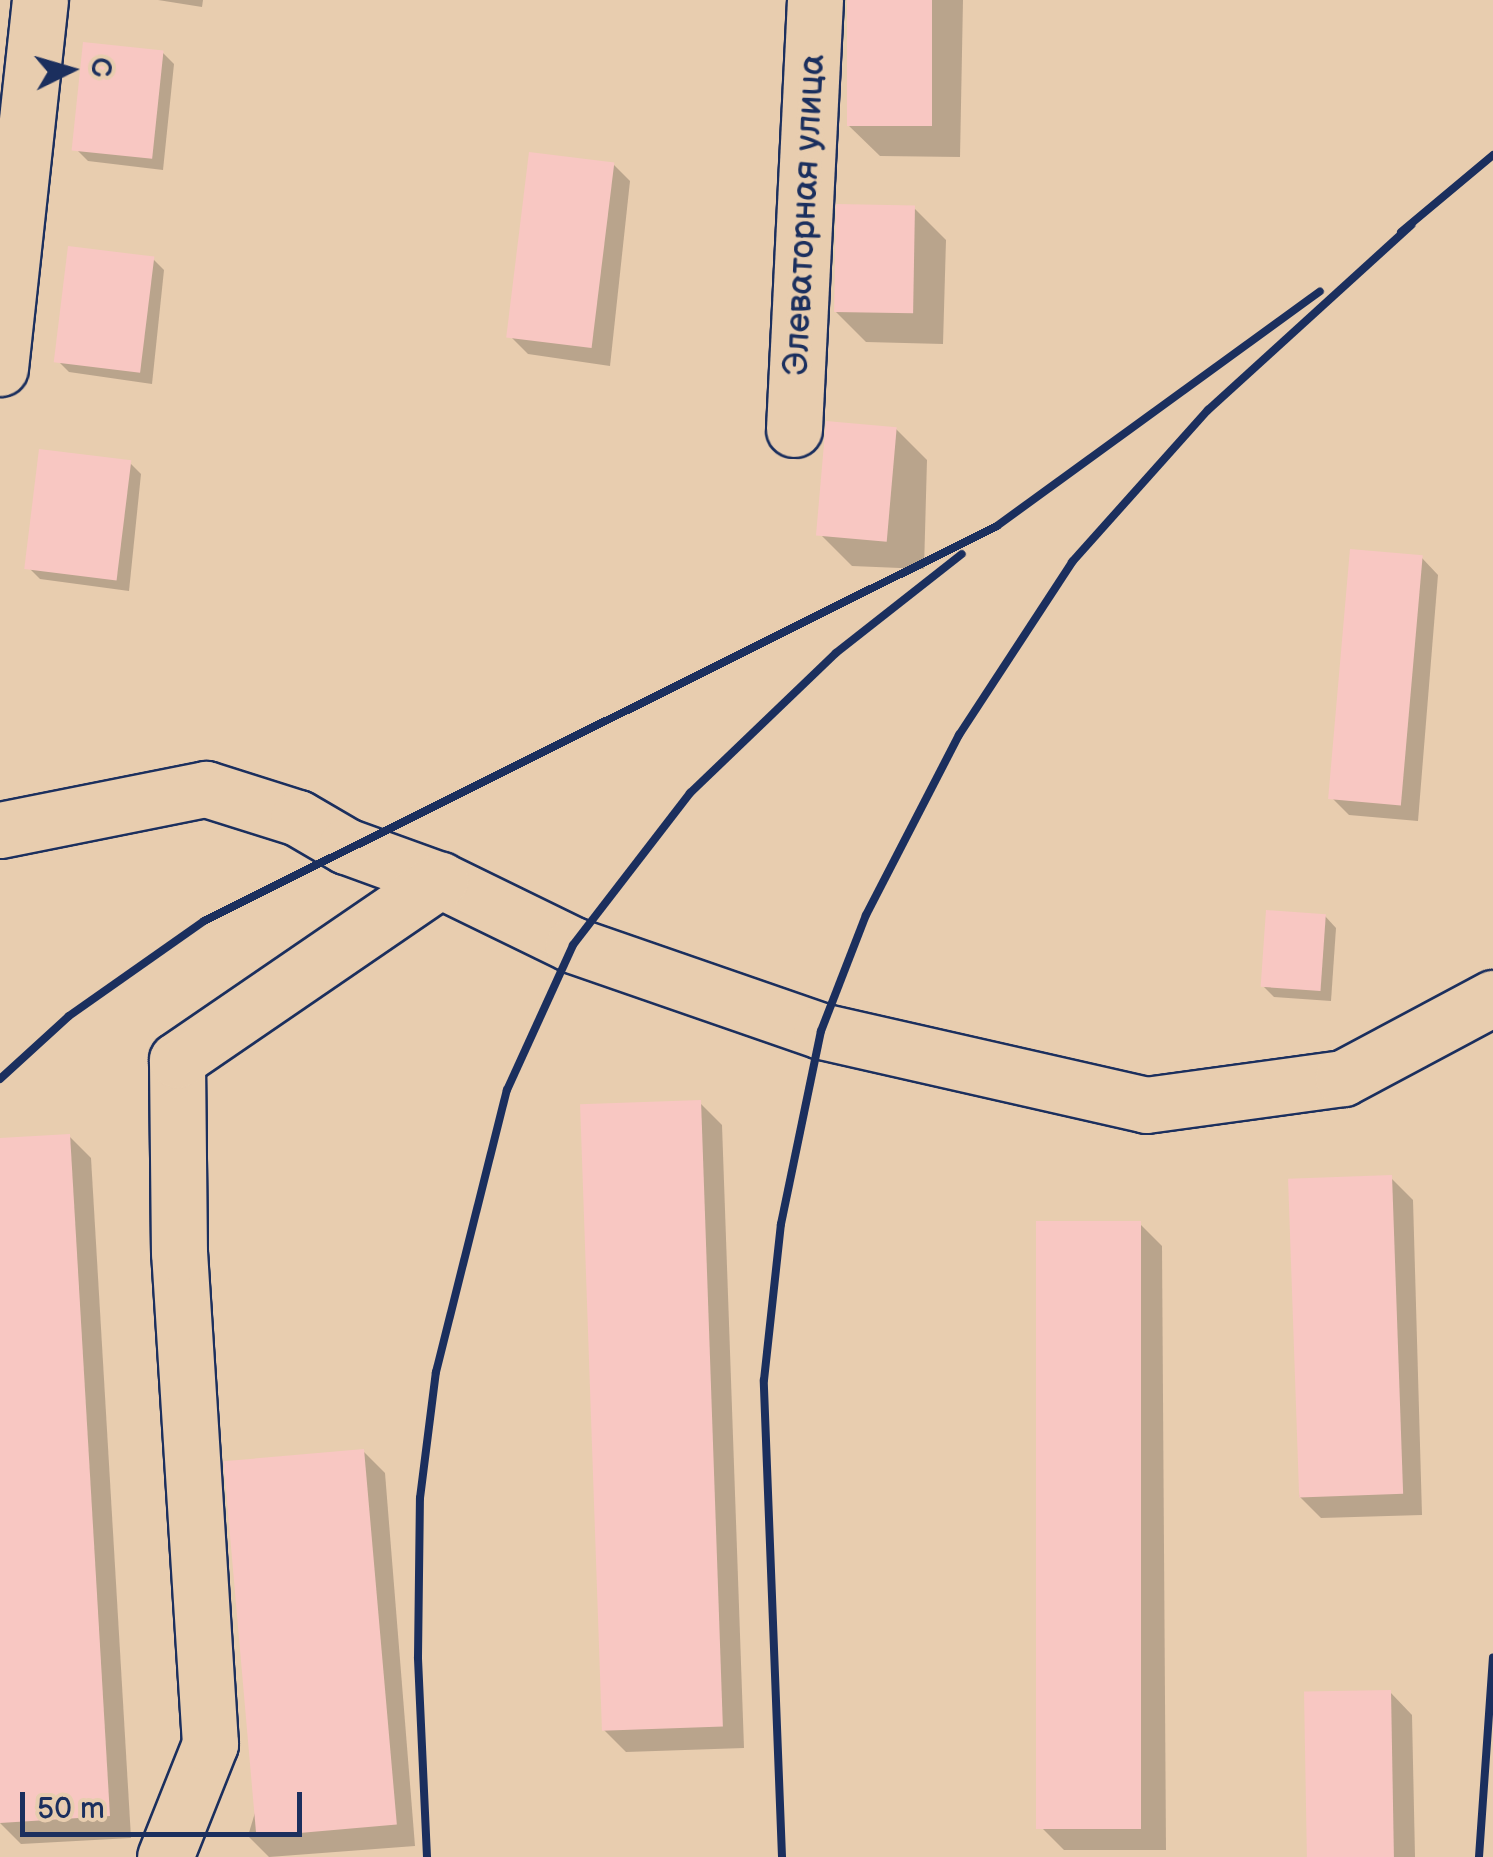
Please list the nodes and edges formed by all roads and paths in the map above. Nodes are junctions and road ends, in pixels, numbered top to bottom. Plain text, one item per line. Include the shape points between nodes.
1 (40, 0) edge
2 (815, 0) edge
3 (0, 368) edge
4 (794, 429) dead end
5 (0, 830) edge
6 (440, 880) junction
7 (1493, 998) edge
8 (165, 1857) edge

1 - 3 street
2 - 4 street, Элеваторная улица
5 - 6 street via 206,789 298,818 346,846
6 - 7 street via 573,945 821,1031 1146,1105 1343,1078
6 - 8 street via 178,1060 179,1253 210,1744

